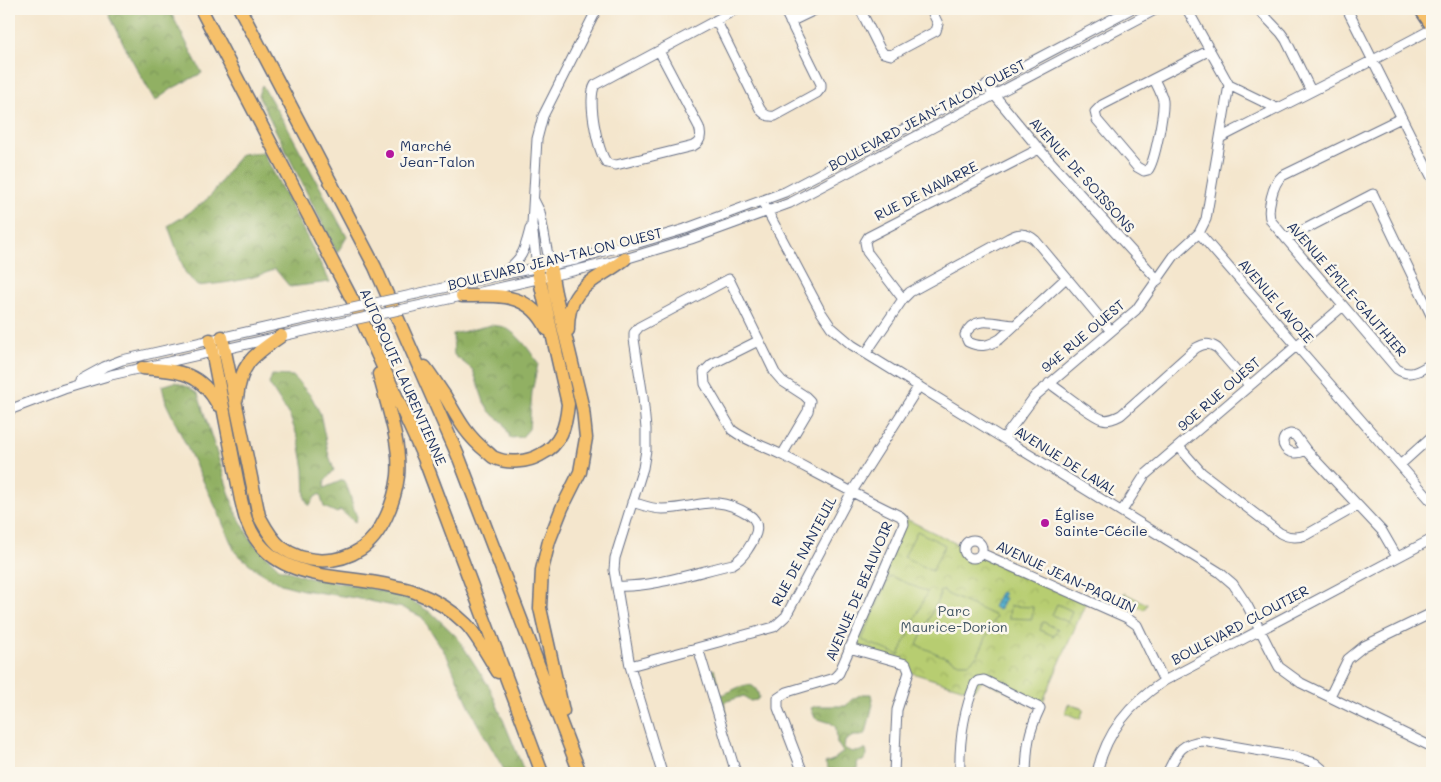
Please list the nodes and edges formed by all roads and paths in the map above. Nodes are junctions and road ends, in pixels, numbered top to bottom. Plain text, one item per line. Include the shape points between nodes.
1 (201, 9) edge
2 (240, 9) edge
3 (597, 9) edge
4 (737, 9) edge
5 (784, 9) edge
6 (817, 9) edge
7 (860, 9) edge
8 (931, 9) edge
9 (1131, 9) edge
10 (1157, 9) edge
11 (1187, 9) edge
12 (1258, 9) edge
13 (1347, 9) edge
14 (1420, 9) edge
15 (716, 20) junction
16 (790, 22) junction
17 (1432, 28) edge
18 (1210, 50) junction
19 (659, 51) junction
20 (1374, 61) junction
21 (1154, 79) junction
22 (1229, 85) junction
23 (987, 86) junction
24 (1311, 91) junction
25 (994, 95) junction
26 (1276, 108) junction
27 (1401, 118) junction
28 (1220, 138) junction
29 (1038, 149) junction
30 (1432, 178) edge
31 (534, 200) junction
32 (762, 201) junction
33 (769, 212) junction
34 (532, 224) junction
35 (1199, 233) junction
36 (1286, 239) junction
37 (625, 259) junction
38 (545, 272) junction
39 (500, 275) junction
40 (1066, 278) junction
41 (1158, 280) junction
42 (462, 296) junction
43 (903, 299) junction
44 (1343, 306) junction
45 (1432, 317) edge
46 (1014, 325) junction
47 (1111, 331) junction
48 (405, 335) junction
49 (281, 336) junction
50 (758, 341) junction
51 (372, 342) junction
52 (217, 345) junction
53 (554, 345) junction
54 (1297, 346) junction
55 (570, 352) junction
56 (866, 353) junction
57 (1432, 363) edge
58 (142, 368) junction
59 (1049, 383) junction
60 (1249, 385) junction
61 (919, 386) junction
62 (64, 389) junction
63 (236, 408) junction
64 (9, 410) edge
65 (223, 414) junction
66 (1432, 436) edge
67 (1004, 438) junction
68 (1179, 447) junction
69 (1306, 450) dead end
70 (782, 455) junction
71 (1400, 464) junction
72 (851, 493) junction
73 (632, 502) junction
74 (1432, 502) edge
75 (1357, 506) junction
76 (1122, 511) junction
77 (1432, 539) edge
78 (981, 553) dead end
79 (1398, 557) junction
80 (616, 586) junction
81 (1432, 613) edge
82 (1260, 630) junction
83 (698, 648) junction
84 (849, 648) junction
85 (630, 666) junction
86 (1164, 681) junction
87 (511, 690) junction
88 (1330, 696) junction
89 (1432, 747) edge
90 (573, 755) junction
91 (542, 773) edge
92 (580, 773) edge
93 (662, 773) edge
94 (736, 773) edge
95 (802, 773) edge
96 (894, 773) edge
97 (960, 773) edge
98 (1026, 773) edge
99 (1097, 773) edge
100 (1167, 773) edge
101 (1327, 773) edge

1 - 51 highway, AUTOROUTE LAURENTIENNE
2 - 48 highway, AUTOROUTE LAURENTIENNE via 374,267
3 - 31 street via 543,116 537,139
4 - 15 street
5 - 16 street
6 - 16 street
7 - 8 street via 880,49 891,55 936,31 938,24
9 - 23 street, BOULEVARD JEAN-TALON OUEST
10 - 25 street, BOULEVARD JEAN-TALON OUEST
11 - 18 street
12 - 24 street via 1286,40
13 - 20 street
14 - 17 main road
15 - 16 street via 760,109 771,117 821,88
15 - 19 street
17 - 20 street
18 - 21 street
18 - 22 street
19 - 19 street via 600,82 593,89 594,118 602,155 607,163 616,165 698,144 699,127
20 - 24 street
20 - 27 street
21 - 21 street via 1102,105 1095,112 1097,120 1144,171 1153,162 1163,112 1162,97
22 - 26 street
22 - 28 street
23 - 25 street, AVENUE DE SOISSONS
23 - 32 street, BOULEVARD JEAN-TALON OUEST
24 - 26 street
25 - 29 street, AVENUE DE SOISSONS
25 - 33 street, BOULEVARD JEAN-TALON OUEST
26 - 28 street
27 - 30 street
27 - 36 street, AVENUE ÉMILE-GAUTHIER via 1278,179 1268,216
28 - 35 street via 1206,219
29 - 41 street, AVENUE DE SOISSONS
29 - 43 street, RUE DE NAVARRE via 868,237 865,242 867,252
31 - 34 street
31 - 38 street via 540,212
32 - 33 street, AVENUE DE LAVAL
32 - 38 street, BOULEVARD JEAN-TALON OUEST via 685,229 600,252
33 - 37 street, BOULEVARD JEAN-TALON OUEST
33 - 56 street, AVENUE DE LAVAL via 821,312 831,326
34 - 38 street
34 - 39 street via 517,263
35 - 41 street, 94E RUE OUEST via 1174,256
35 - 54 street, AVENUE LAVOIE
36 - 44 street, AVENUE ÉMILE-GAUTHIER
36 - 45 street via 1373,194
37 - 38 street, BOULEVARD JEAN-TALON OUEST
37 - 55 highway via 579,291 568,314
38 - 39 street, BOULEVARD JEAN-TALON OUEST
38 - 42 street, BOULEVARD JEAN-TALON OUEST
38 - 53 highway
38 - 55 highway
39 - 52 street, BOULEVARD JEAN-TALON OUEST, bridge via 330,313
40 - 43 street via 1029,235 1017,234 910,292
40 - 46 street
40 - 47 street
41 - 47 street, 94E RUE OUEST via 1136,310
42 - 49 street, BOULEVARD JEAN-TALON OUEST, bridge
42 - 53 highway via 500,296 528,305 539,315
43 - 56 street
44 - 54 street, 90E RUE OUEST
44 - 57 street, AVENUE ÉMILE-GAUTHIER via 1402,373 1412,373
46 - 46 street via 990,345 976,346 968,342 965,334 974,323
47 - 59 street, 94E RUE OUEST
48 - 53 highway via 463,428 495,458 514,462 533,459 549,451 567,422 568,404
48 - 90 highway, AUTOROUTE LAURENTIENNE via 459,458
49 - 52 street, BOULEVARD JEAN-TALON OUEST
49 - 63 highway via 249,361 242,372
50 - 70 street via 775,373 810,401
50 - 70 street via 706,368 705,384 732,430
50 - 73 street via 729,279 638,327 634,339 646,450
51 - 63 highway via 395,436 398,476 384,520 361,549 324,561 294,555 280,546 259,516
51 - 87 highway, AUTOROUTE LAURENTIENNE via 424,458
52 - 58 street, BOULEVARD JEAN-TALON OUEST
52 - 62 street, BOULEVARD JEAN-TALON OUEST via 122,360
52 - 63 highway
52 - 65 highway
54 - 60 street, 90E RUE OUEST
54 - 71 street, AVENUE LAVOIE
55 - 90 highway via 586,438 580,472 549,541 542,570 540,608
56 - 61 street, AVENUE DE LAVAL
58 - 62 street, BOULEVARD JEAN-TALON OUEST
58 - 65 highway via 184,373 198,380 207,388
59 - 60 street via 1097,417 1108,420 1121,415 1196,348 1207,343 1216,348
59 - 67 street, 94E RUE OUEST via 1035,396
60 - 68 street, 90E RUE OUEST
61 - 67 street, AVENUE DE LAVAL
61 - 72 street, RUE DE NANTEUIL
62 - 64 street, BOULEVARD JEAN-TALON OUEST
65 - 87 highway via 247,523 269,554 285,565 305,572 413,591 442,606 467,625
66 - 71 street
67 - 76 street, AVENUE DE LAVAL
68 - 75 street via 1201,472 1286,536 1299,538
68 - 76 street, 90E RUE OUEST via 1145,475
69 - 75 street
70 - 72 street
71 - 74 street, AVENUE LAVOIE
72 - 83 street, RUE DE NANTEUIL via 786,616 774,626
72 - 84 street, AVENUE DE BEAUVOIR via 900,516 904,524
73 - 80 street via 615,558
73 - 80 street via 656,509 706,502 729,504 752,517 756,531 743,556 733,564 647,584
75 - 79 street via 1382,531
76 - 82 street, AVENUE DE LAVAL via 1233,584
77 - 79 street, BOULEVARD CLOUTIER
78 - 86 street, AVENUE JEAN-PAQUIN via 1127,618 1137,625
79 - 82 street, BOULEVARD CLOUTIER
80 - 85 street
81 - 88 street via 1364,646 1348,659
82 - 86 street, BOULEVARD CLOUTIER
82 - 88 street, AVENUE DE LAVAL via 1280,667 1301,683
83 - 85 street, RUE DE NANTEUIL
83 - 94 street
84 - 95 street, AVENUE DE BEAUVOIR via 834,678 787,692 778,698 778,708
84 - 96 street via 906,664 909,672 897,710
85 - 93 street
86 - 99 street, BOULEVARD CLOUTIER via 1122,717
87 - 91 highway, AUTOROUTE LAURENTIENNE
88 - 89 street, AVENUE DE LAVAL
90 - 92 highway, AUTOROUTE LAURENTIENNE
97 - 98 street via 964,716 973,690 978,681 984,680 1040,708 1030,729
100 - 101 street via 1181,748 1191,742 1203,741 1296,757 1315,762

